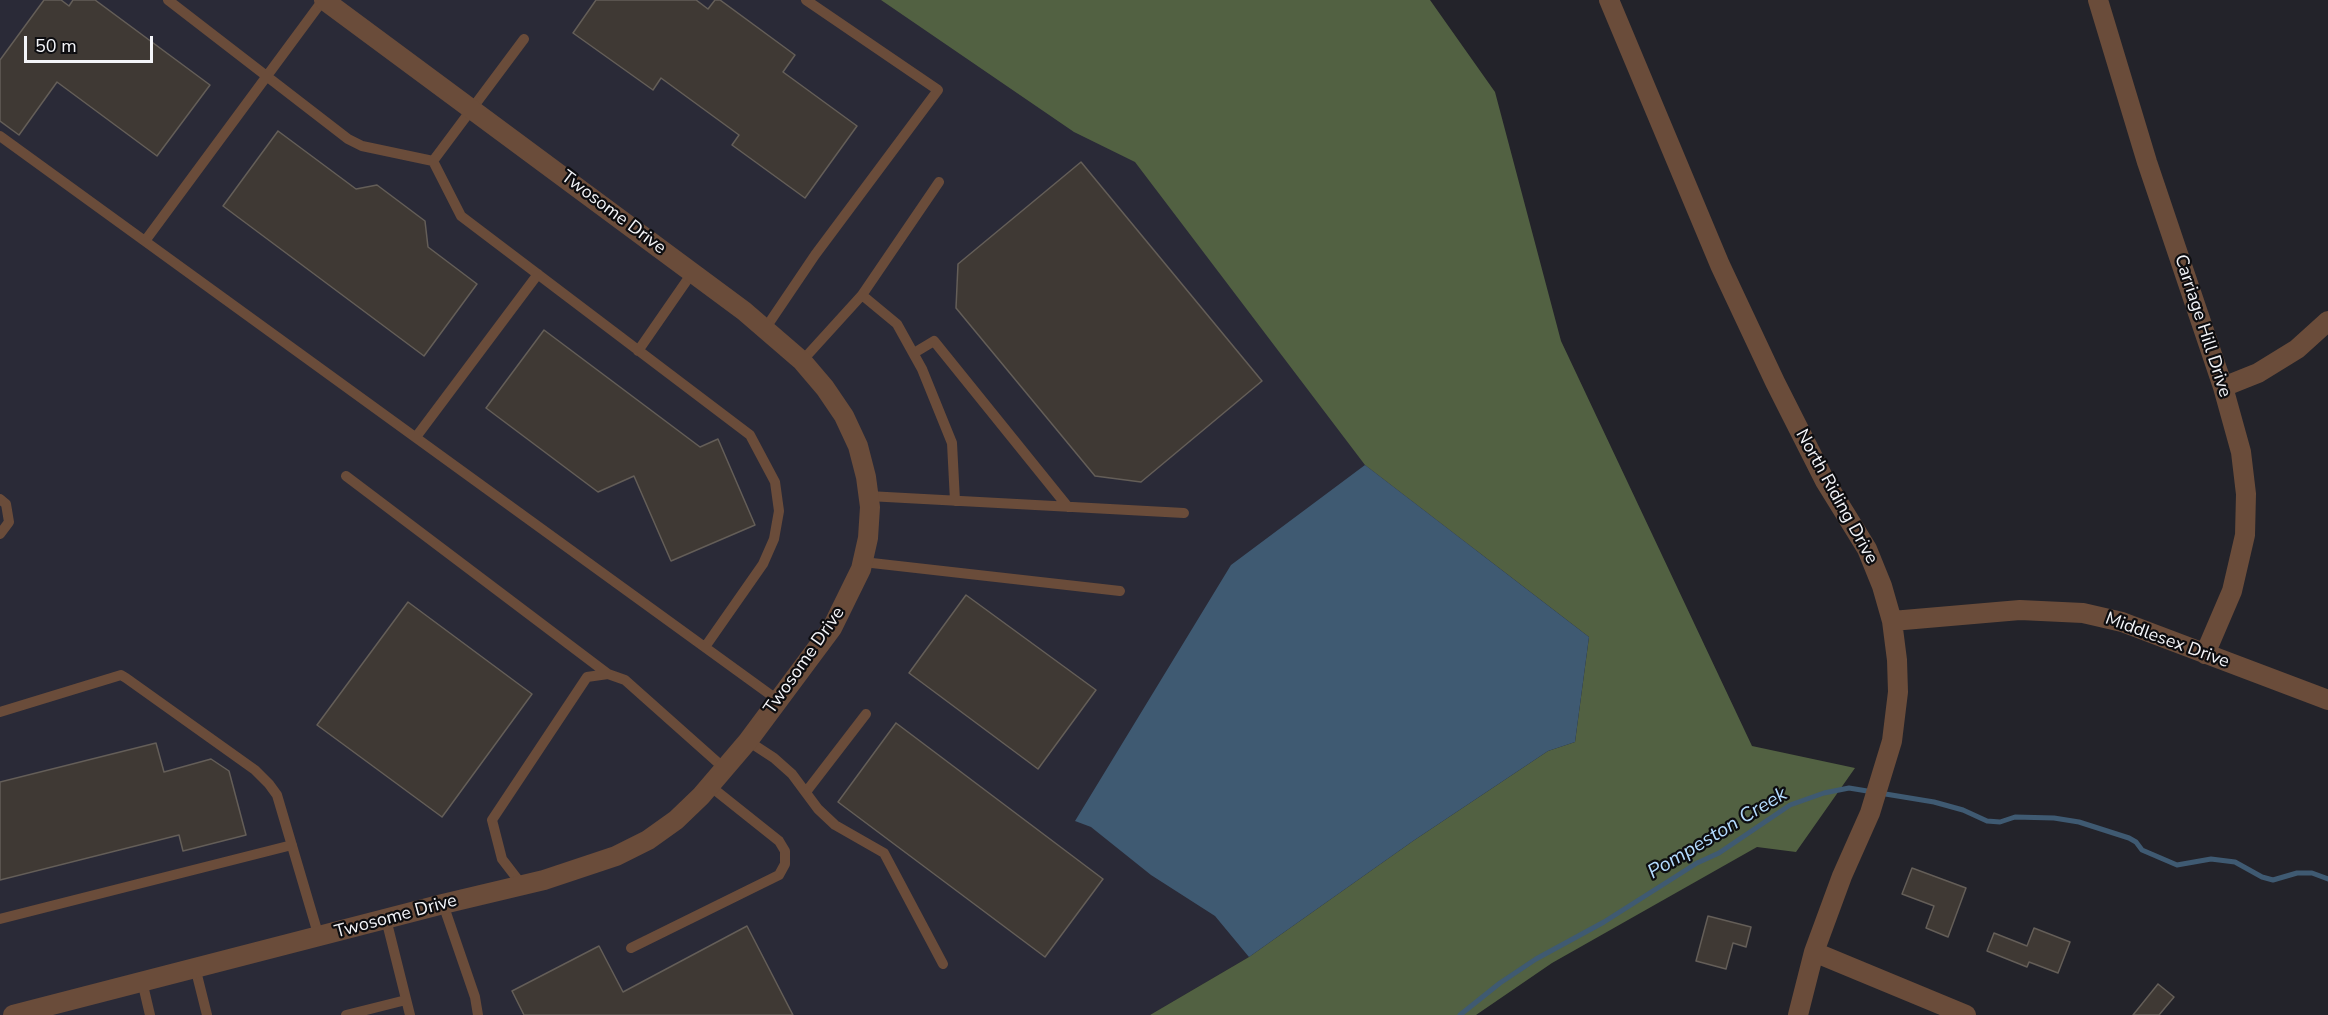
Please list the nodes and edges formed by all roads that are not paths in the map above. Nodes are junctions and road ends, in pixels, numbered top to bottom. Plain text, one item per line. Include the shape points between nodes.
1 (168, 0) edge
2 (324, 0) edge
3 (806, 0) edge
4 (1609, 0) edge
5 (2098, 0) edge
6 (524, 39) dead end
7 (268, 77) junction
8 (473, 109) junction
9 (0, 136) edge
10 (433, 161) junction
11 (939, 182) dead end
12 (145, 241) junction
13 (692, 273) junction
14 (538, 274) junction
15 (862, 295) junction
16 (2328, 321) edge
17 (765, 329) junction
18 (638, 351) junction
19 (914, 354) junction
20 (802, 361) junction
21 (2223, 387) junction
22 (416, 437) junction
23 (346, 476) dead end
24 (868, 496) junction
25 (0, 500) edge
26 (955, 501) junction
27 (1068, 507) junction
28 (1184, 513) dead end
29 (0, 534) edge
30 (863, 562) junction
31 (1120, 591) dead end
32 (1892, 621) junction
33 (705, 647) junction
34 (2205, 654) junction
35 (608, 674) junction
36 (2328, 700) edge
37 (779, 701) junction
38 (0, 712) edge
39 (866, 714) dead end
40 (748, 741) junction
41 (725, 769) junction
42 (710, 786) junction
43 (806, 792) junction
44 (292, 845) junction
45 (522, 885) junction
46 (443, 904) junction
47 (0, 919) edge
48 (386, 919) junction
49 (319, 937) junction
50 (631, 948) dead end
51 (1814, 952) junction
52 (943, 964) dead end
53 (195, 967) junction
54 (142, 981) junction
55 (406, 1000) junction
56 (13, 1015) edge
57 (150, 1015) edge
58 (207, 1015) edge
59 (346, 1015) edge
60 (410, 1015) edge
61 (478, 1015) edge
62 (1798, 1015) edge
63 (1966, 1015) edge

1 - 7 lane
2 - 7 lane
2 - 8 street, Twosome Drive
3 - 17 lane via 938,90
4 - 32 street, North Riding Drive via 1720,265 1820,471 1867,549
5 - 21 street, Carriage Hill Drive via 2147,162
6 - 8 lane
7 - 10 lane via 348,139 362,146
7 - 12 lane
8 - 10 lane
8 - 13 street, Twosome Drive
9 - 12 lane
10 - 14 lane via 461,216
11 - 15 lane
12 - 22 lane
13 - 17 street, Twosome Drive
13 - 18 lane
14 - 18 lane
14 - 22 lane
15 - 19 lane via 897,324
15 - 20 lane
16 - 21 street via 2297,349 2258,373
17 - 20 street, Twosome Drive
18 - 33 lane via 750,435 775,482 779,511 774,539 763,564
19 - 26 lane via 952,443
19 - 27 lane via 934,341
20 - 24 street, Twosome Drive via 844,416 858,446
21 - 34 street, Carriage Hill Drive via 2241,452 2246,536 2232,591
22 - 33 lane
23 - 35 lane
24 - 26 lane
24 - 30 street, Twosome Drive via 868,538
25 - 29 lane via 6,504 9,522
26 - 27 lane
27 - 28 lane
30 - 31 lane
30 - 37 street, Twosome Drive via 832,628
32 - 34 street, Middlesex Drive via 2020,610 2083,613 2122,622
32 - 51 street, North Riding Drive via 1898,692 1892,741 1870,813
33 - 37 lane
34 - 36 street, Middlesex Drive
35 - 41 lane via 625,680
35 - 45 lane via 587,677 492,820 502,859
37 - 40 street, Twosome Drive
38 - 44 lane via 122,675 269,784 277,795
39 - 43 lane
40 - 41 street, Twosome Drive
40 - 43 lane via 774,758
41 - 42 street, Twosome Drive
42 - 45 street, Twosome Drive via 676,820 648,840 581,869
42 - 50 lane via 779,841 785,851 785,864 779,875
43 - 52 lane via 836,825 884,853
44 - 47 lane
44 - 49 lane
45 - 46 street, Twosome Drive
46 - 48 street, Twosome Drive
46 - 61 lane
48 - 49 street, Twosome Drive
48 - 55 lane
49 - 53 street, Twosome Drive
51 - 62 street, North Riding Drive
51 - 63 street
53 - 54 street, Twosome Drive
53 - 58 lane
54 - 56 street, Twosome Drive
54 - 57 lane
55 - 59 lane
55 - 60 lane

